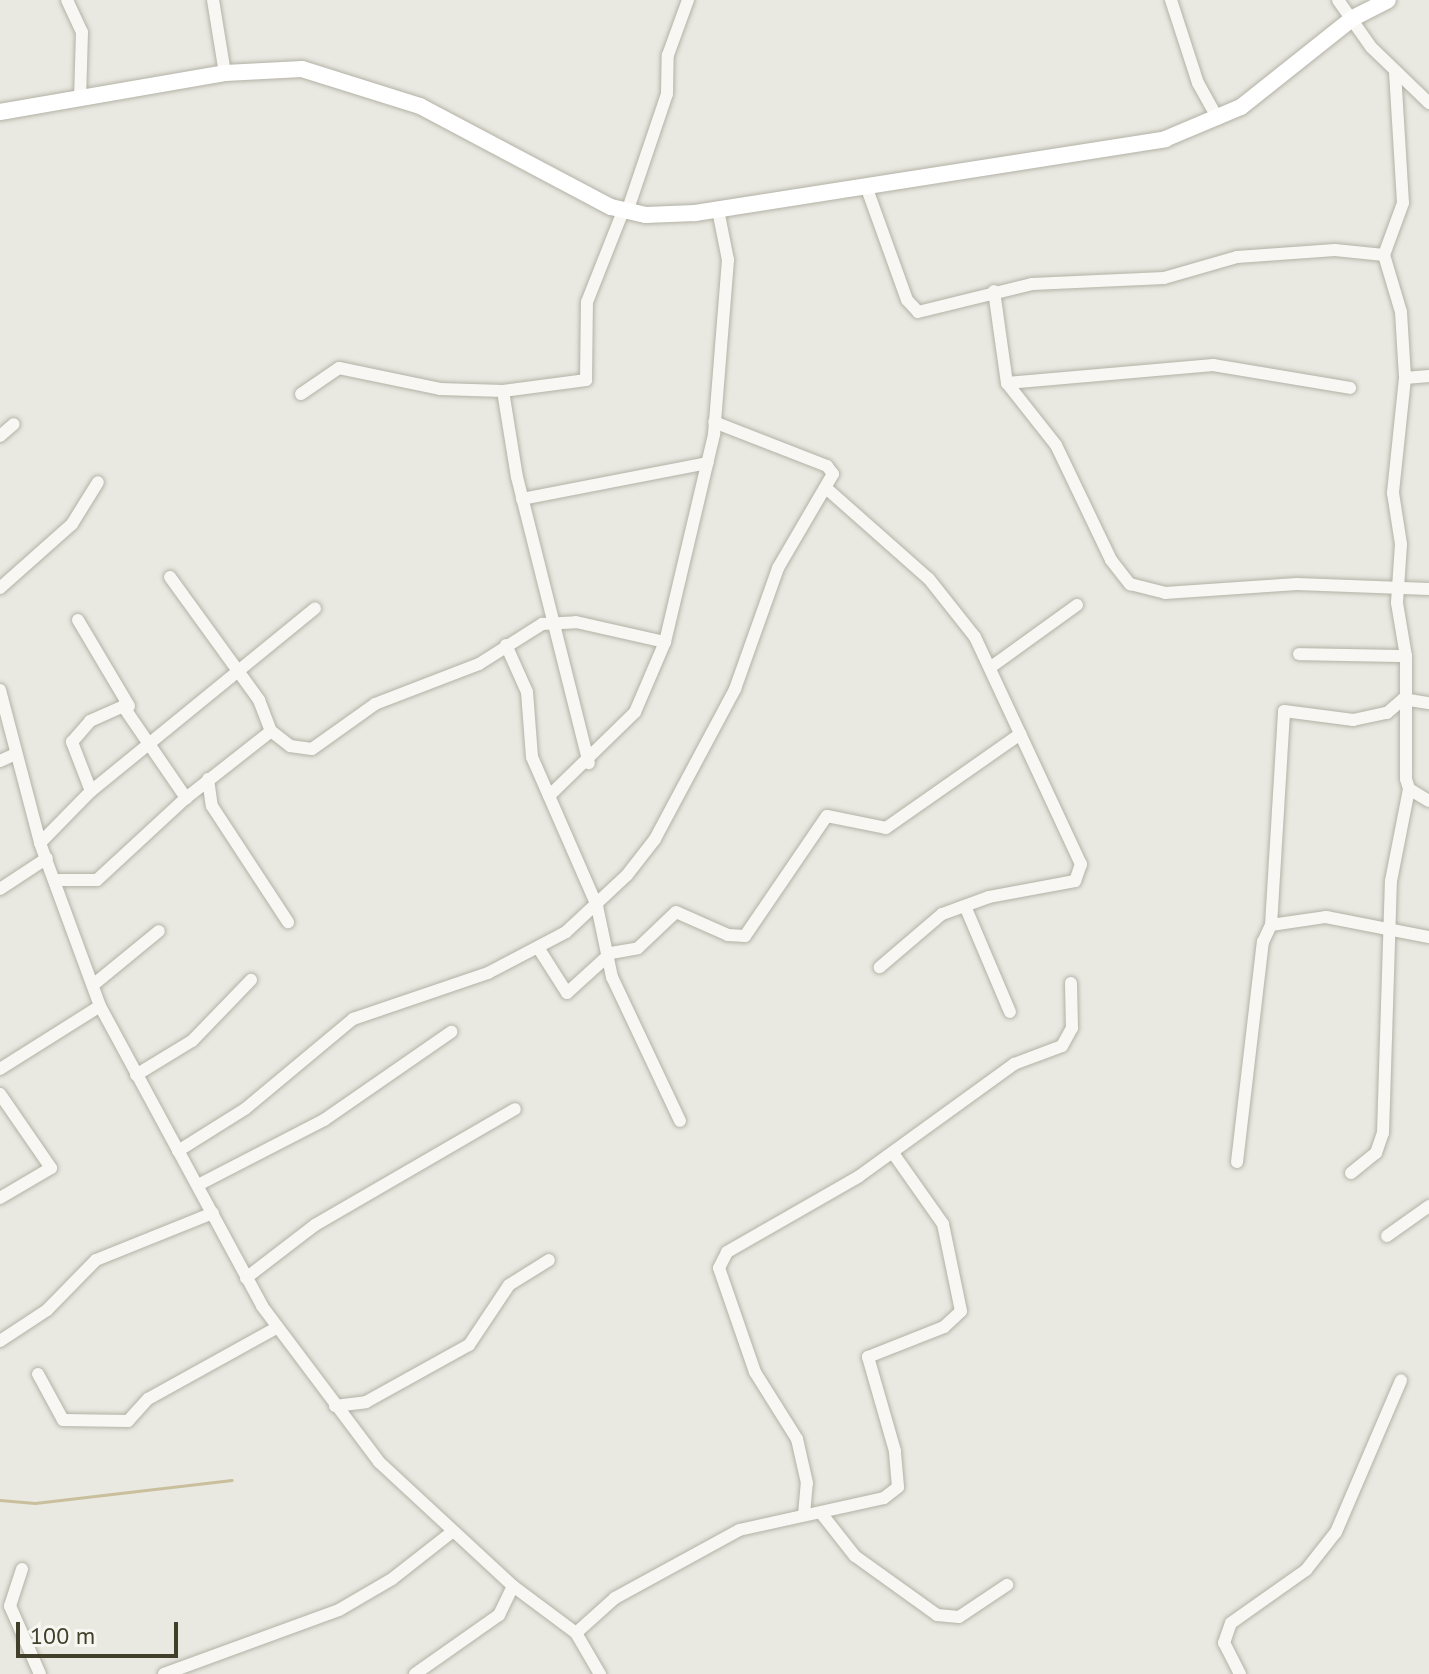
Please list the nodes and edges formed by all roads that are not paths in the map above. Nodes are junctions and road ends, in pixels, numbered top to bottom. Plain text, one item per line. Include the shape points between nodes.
1 (67, 0) edge
2 (213, 0) edge
3 (688, 0) edge
4 (1171, 0) edge
5 (1338, 0) edge
6 (1388, 0) edge
7 (1353, 18) junction
8 (1395, 72) junction
9 (225, 73) junction
10 (80, 98) junction
11 (1429, 103) edge
12 (0, 112) edge
13 (1218, 119) junction
14 (866, 186) junction
15 (718, 210) junction
16 (625, 212) junction
17 (1384, 255) junction
18 (994, 291) junction
19 (1429, 376) edge
20 (1405, 378) junction
21 (1007, 383) junction
22 (1350, 388) dead end
23 (503, 391) junction
24 (301, 394) dead end
25 (714, 422) junction
26 (14, 424) dead end
27 (0, 436) edge
28 (708, 463) junction
29 (98, 482) dead end
30 (826, 488) junction
31 (522, 499) junction
32 (170, 577) dead end
33 (0, 588) edge
34 (1400, 588) junction
35 (1429, 589) edge
36 (1077, 605) dead end
37 (315, 608) dead end
38 (78, 620) dead end
39 (556, 621) junction
40 (665, 642) junction
41 (506, 645) junction
42 (1299, 654) dead end
43 (1406, 656) junction
44 (991, 667) junction
45 (240, 673) junction
46 (0, 690) edge
47 (1403, 699) junction
48 (1429, 703) edge
49 (129, 706) junction
50 (271, 731) junction
51 (1020, 734) junction
52 (148, 746) junction
53 (16, 754) junction
54 (0, 761) edge
55 (589, 763) junction
56 (208, 779) junction
57 (1409, 789) junction
58 (91, 791) junction
59 (549, 796) junction
60 (186, 798) junction
61 (1429, 801) edge
62 (40, 843) junction
63 (47, 858) junction
64 (56, 880) junction
65 (0, 889) edge
66 (597, 906) junction
67 (965, 906) junction
68 (288, 922) dead end
69 (1271, 925) junction
70 (159, 931) dead end
71 (1392, 934) junction
72 (1429, 937) edge
73 (539, 949) junction
74 (611, 953) junction
75 (880, 967) dead end
76 (251, 980) dead end
77 (1071, 983) dead end
78 (93, 985) junction
79 (100, 1006) junction
80 (1010, 1012) dead end
81 (451, 1032) dead end
82 (0, 1069) edge
83 (136, 1075) junction
84 (0, 1094) edge
85 (515, 1109) dead end
86 (680, 1121) dead end
87 (178, 1151) junction
88 (893, 1153) junction
89 (1237, 1162) dead end
90 (1351, 1173) dead end
91 (198, 1185) junction
92 (0, 1198) edge
93 (1429, 1206) edge
94 (213, 1213) junction
95 (1387, 1236) dead end
96 (549, 1260) dead end
97 (246, 1278) junction
98 (276, 1328) junction
99 (0, 1341) edge
100 (38, 1374) dead end
101 (1401, 1380) dead end
102 (335, 1406) junction
103 (821, 1513) junction
104 (804, 1515) junction
105 (452, 1532) junction
106 (22, 1569) dead end
107 (1007, 1585) dead end
108 (513, 1586) junction
109 (576, 1633) junction
110 (40, 1674) edge
111 (164, 1674) edge
112 (415, 1674) edge
113 (600, 1674) edge
114 (1240, 1674) edge

1 - 10 street via 82,32
2 - 9 street
3 - 16 street via 668,55 667,94
4 - 13 street via 1198,83
5 - 7 street
6 - 7 main road
7 - 8 street
7 - 13 main road via 1270,87
8 - 11 street
8 - 17 street via 1403,203
9 - 10 main road
9 - 16 main road via 302,69 351,80 420,106 560,185
10 - 12 main road
13 - 14 main road via 1165,139
14 - 15 main road
14 - 18 street via 907,300 918,312
15 - 16 main road
15 - 25 street via 728,260
16 - 23 street via 587,302 586,380
17 - 18 street via 1335,250 1237,257 1164,278
17 - 20 street via 1401,312
18 - 21 street
19 - 20 street
20 - 34 street via 1393,469
21 - 22 street via 1213,365
21 - 34 street via 1056,445 1090,522 1130,584 1165,593 1297,584
23 - 24 street via 440,389 339,368
23 - 31 street
25 - 28 street
25 - 30 street via 827,466 833,474
26 - 27 street
28 - 31 street
28 - 40 street
29 - 33 street via 72,524
30 - 44 street via 929,579
30 - 66 street via 778,568 735,689 694,773 655,839
31 - 39 street
32 - 45 street
34 - 35 street
34 - 43 street
36 - 44 street
37 - 45 street
38 - 49 street
39 - 40 street
39 - 41 street
39 - 55 street via 574,720
40 - 55 street via 635,712
41 - 50 street via 479,664 375,704 312,749 290,746
41 - 59 street via 527,692 532,757
42 - 43 street
43 - 47 street
44 - 51 street
45 - 50 street
45 - 52 street
46 - 53 street
47 - 48 street
47 - 57 street
47 - 69 street via 1387,713 1353,720 1284,711
49 - 52 street
49 - 58 street via 90,721 72,742
50 - 56 street
51 - 67 street via 1081,864 1075,881
51 - 74 street via 886,828 827,816 745,936 728,935 676,912 638,948
52 - 58 street
52 - 60 street
53 - 54 street
53 - 62 street
55 - 59 street
56 - 60 street
56 - 68 street via 212,806
57 - 61 street
57 - 71 street via 1391,881
58 - 62 street
59 - 66 street
60 - 64 street via 97,880
62 - 63 street
63 - 64 street
63 - 65 street
64 - 78 street
66 - 73 street
66 - 74 street
67 - 75 street via 942,914
67 - 80 street
69 - 71 street via 1326,917
69 - 89 street via 1263,942
70 - 78 street
71 - 72 street
71 - 90 street via 1383,1133 1376,1153
73 - 74 street via 567,993
73 - 87 street via 353,1019 245,1109
74 - 86 street via 612,977 634,1031
76 - 83 street via 192,1041
77 - 88 street via 1072,1028 1062,1046 1014,1064
78 - 79 street
79 - 82 street
79 - 83 street
81 - 91 street via 324,1120
83 - 87 street
84 - 92 street via 51,1168
85 - 97 street via 315,1225
87 - 91 street
88 - 103 street via 943,1224 961,1311 944,1327 868,1357 895,1451 898,1487 884,1498
88 - 104 street via 770,1223 727,1252 719,1268 755,1372 797,1439 807,1483
91 - 94 street
93 - 95 street
94 - 97 street
94 - 99 street via 96,1260 47,1310
96 - 102 street via 509,1285 469,1345 366,1402
97 - 98 street
98 - 100 street via 148,1399 128,1421 63,1420
98 - 102 street
101 - 114 street via 1336,1532 1306,1570 1231,1623 1224,1643
102 - 105 street via 379,1462
103 - 104 street
103 - 107 street via 855,1556 937,1615 959,1617
104 - 109 street via 739,1530 615,1598
105 - 108 street
105 - 111 street via 392,1579 339,1610
106 - 110 street via 10,1606
108 - 109 street
108 - 112 street via 499,1615
109 - 113 street

